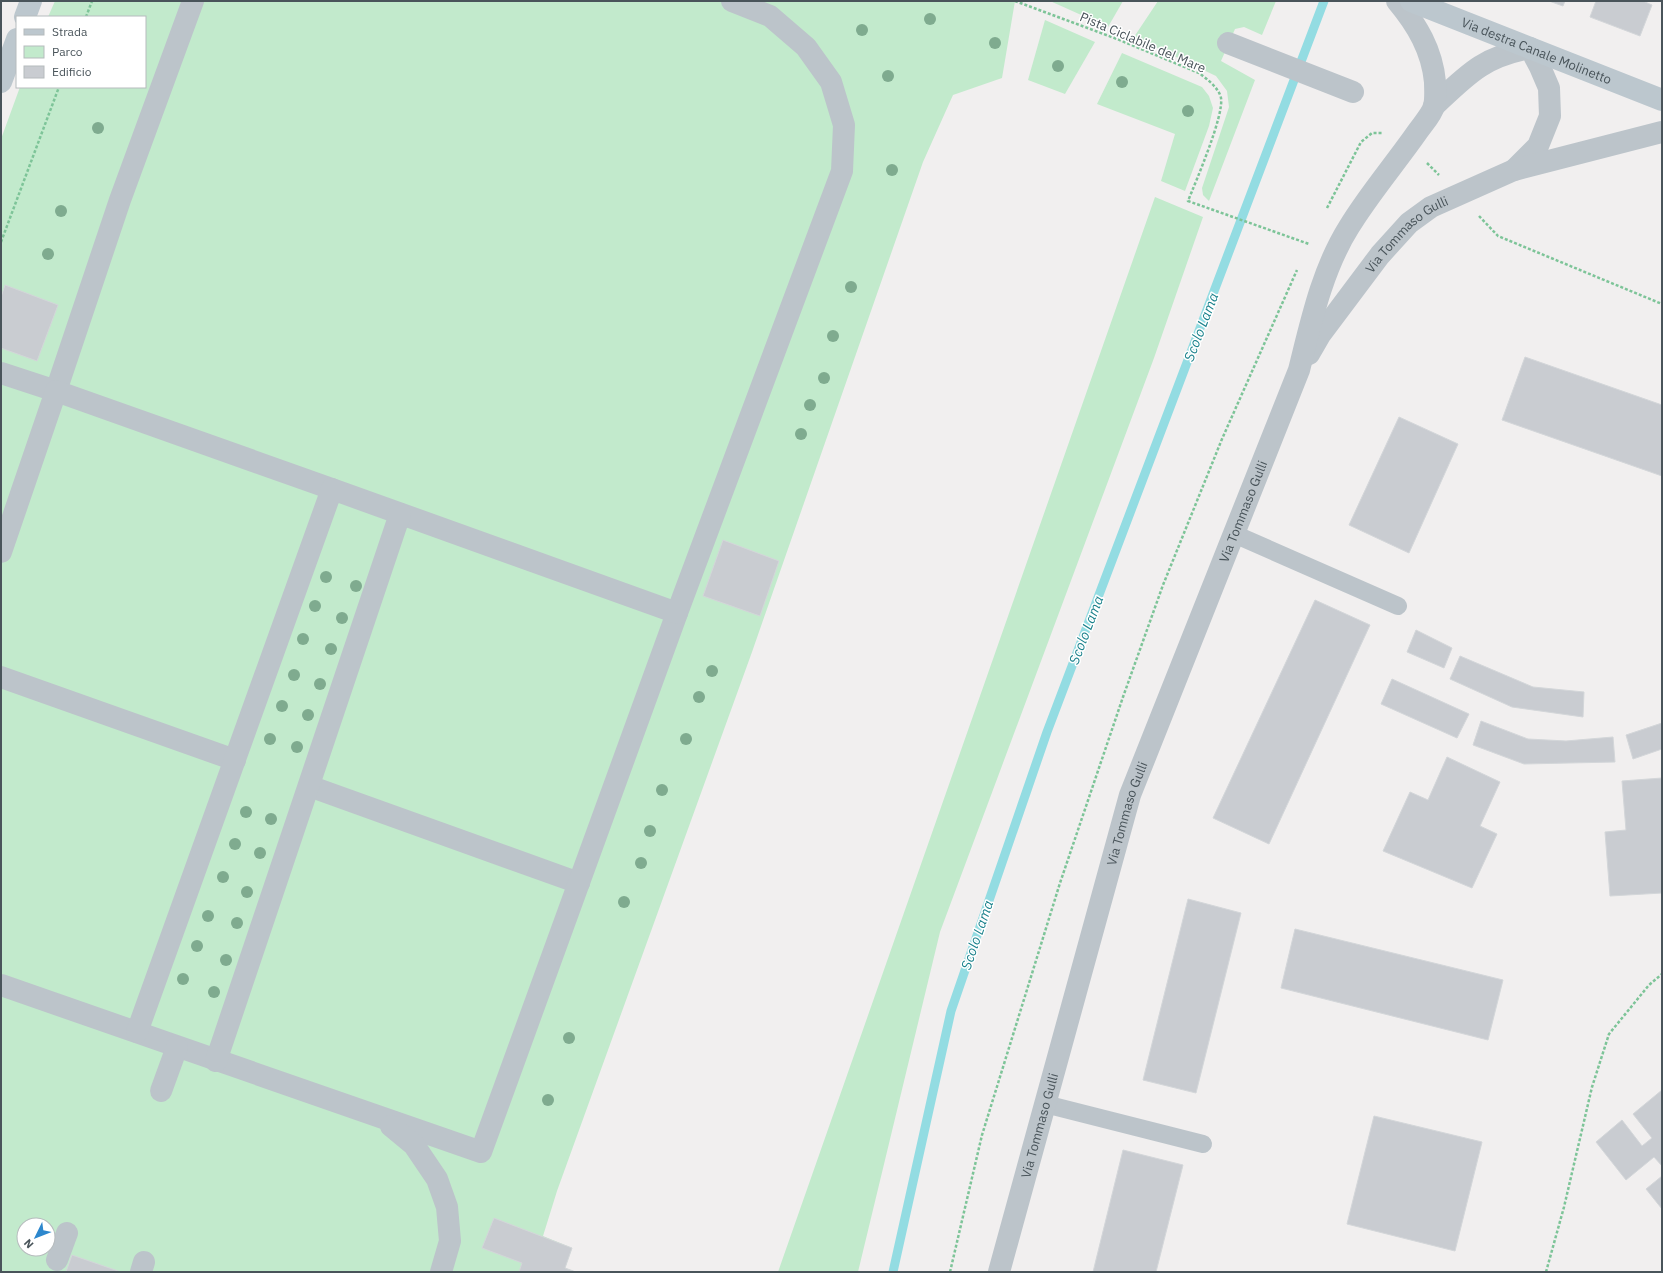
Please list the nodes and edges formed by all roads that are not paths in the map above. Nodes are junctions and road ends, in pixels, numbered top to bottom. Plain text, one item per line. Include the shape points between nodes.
1 (31, 1) edge
2 (193, 1) edge
3 (732, 1) edge
4 (1397, 1) edge
5 (1411, 1) edge
6 (25, 16) edge
7 (16, 42) edge
8 (1228, 43) dead end
9 (1530, 48) junction
10 (1, 82) edge
11 (1344, 89) dead end
12 (1662, 100) edge
13 (1434, 106) junction
14 (1662, 132) edge
15 (1514, 170) junction
16 (1299, 370) junction
17 (1, 373) edge
18 (56, 391) junction
19 (332, 489) junction
20 (400, 514) junction
21 (1234, 534) junction
22 (1, 552) edge
23 (1398, 606) dead end
24 (677, 613) junction
25 (1, 677) edge
26 (235, 760) junction
27 (309, 786) junction
28 (579, 883) junction
29 (1, 985) edge
30 (137, 1032) junction
31 (177, 1047) junction
32 (216, 1060) junction
33 (161, 1091) dead end
34 (1045, 1104) junction
35 (381, 1118) junction
36 (1203, 1144) dead end
37 (67, 1233) dead end
38 (57, 1260) dead end
39 (441, 1272) edge
40 (998, 1272) edge

1 - 6 street
2 - 18 street via 120,200
3 - 24 street via 770,16 806,47 831,82 844,125 842,171
4 - 13 street via 1421,35 1430,54 1434,71
5 - 9 street, Via destra Canale Molinetto
7 - 10 street
8 - 11 street
9 - 12 street, Via destra Canale Molinetto
9 - 13 street, Via Tommaso Gulli via 1509,52 1482,64
9 - 15 street, Via Tommaso Gulli via 1549,88 1550,116 1538,146
13 - 16 street, Via Tommaso Gulli via 1338,245 1313,311
14 - 15 street, Via Tommaso Gulli
15 - 16 street, Via Tommaso Gulli via 1431,207 1410,223 1380,255 1349,295
16 - 21 street, Via Tommaso Gulli
17 - 18 street
18 - 19 street
18 - 22 street
19 - 20 street
19 - 26 street
20 - 24 street
20 - 27 street
21 - 23 lane
21 - 34 street, Via Tommaso Gulli via 1130,795
24 - 28 street
25 - 26 street
26 - 30 street
27 - 28 street
27 - 32 street
28 - 35 street via 481,1152
29 - 30 street
30 - 31 street
31 - 32 street
31 - 33 street
32 - 35 street
34 - 36 lane
34 - 40 street, Via Tommaso Gulli
35 - 39 street via 414,1144 437,1179 447,1207 450,1241
37 - 38 street

